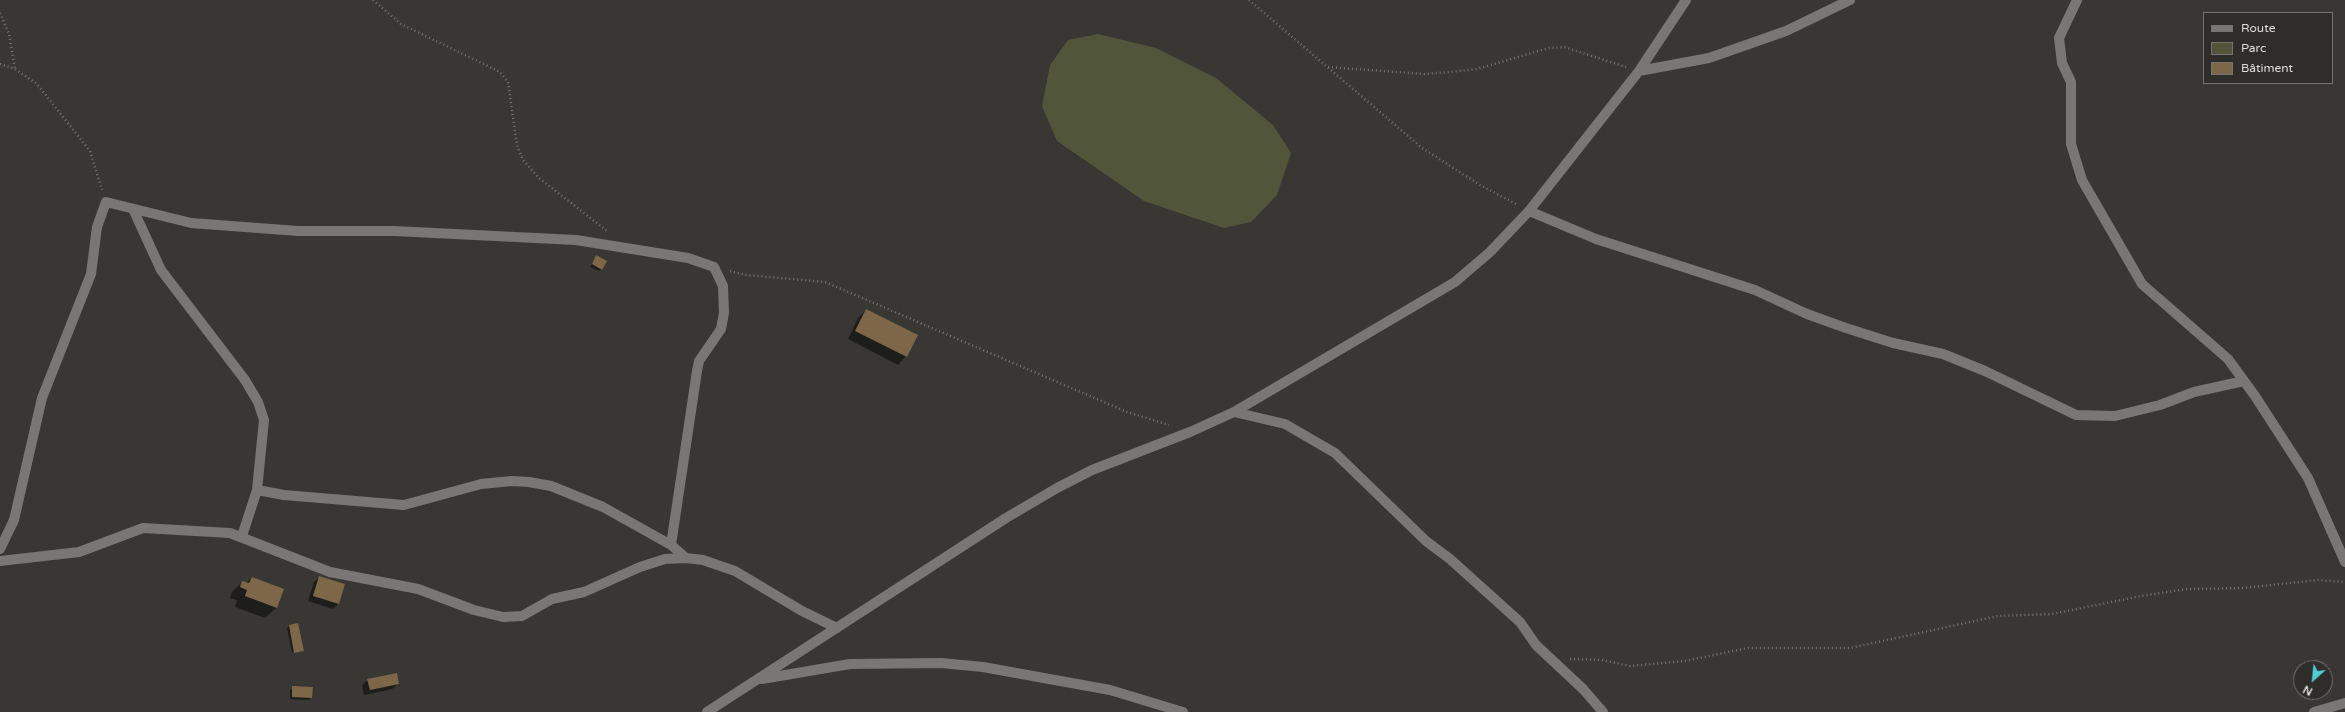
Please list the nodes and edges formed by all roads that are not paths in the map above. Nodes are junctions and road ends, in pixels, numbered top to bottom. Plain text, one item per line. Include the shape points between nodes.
1 (1686, 0) edge
2 (1850, 0) edge
3 (2077, 0) edge
4 (1639, 71) junction
5 (133, 208) junction
6 (1530, 211) junction
7 (2244, 381) junction
8 (1234, 412) junction
9 (258, 490) junction
10 (242, 536) junction
11 (671, 545) junction
12 (0, 549) edge
13 (686, 558) junction
14 (0, 561) edge
15 (2345, 562) edge
16 (837, 628) junction
17 (758, 679) junction
18 (2345, 704) edge
19 (707, 712) edge
20 (1183, 712) edge
21 (1603, 712) edge
22 (2314, 712) edge

1 - 4 street
2 - 4 street via 1786,31 1709,58
3 - 7 street via 2058,38 2062,63 2072,82 2071,144 2082,180 2142,284 2228,359
4 - 6 street
5 - 9 street via 161,270 245,380 258,402 264,420
5 - 11 street via 191,223 298,231 394,231 576,240 688,258 714,267 722,286 724,313 721,329 699,361
5 - 12 street via 106,202 97,227 91,274 42,398 14,520
6 - 7 street via 1596,239 1755,290 1807,314 1846,328 1893,343 1943,354 1985,371 2076,415 2115,416 2160,405 2194,392
6 - 8 street via 1490,252 1455,282
7 - 15 street via 2286,441 2308,478
8 - 16 street via 1092,470 1057,488 1006,518
8 - 21 street via 1285,424 1334,453 1426,541 1450,559 1520,622 1536,645
9 - 10 street
9 - 11 street via 284,495 404,505 481,484 530,482 603,507
10 - 13 street via 330,572 418,589 503,618 522,616 552,599 584,592 640,567 665,559
10 - 14 street via 144,528 79,552
11 - 13 street
13 - 16 street via 703,560 736,571 802,611
16 - 17 street
17 - 19 street
17 - 20 street via 850,664 941,663 990,668 1110,690
18 - 22 street

